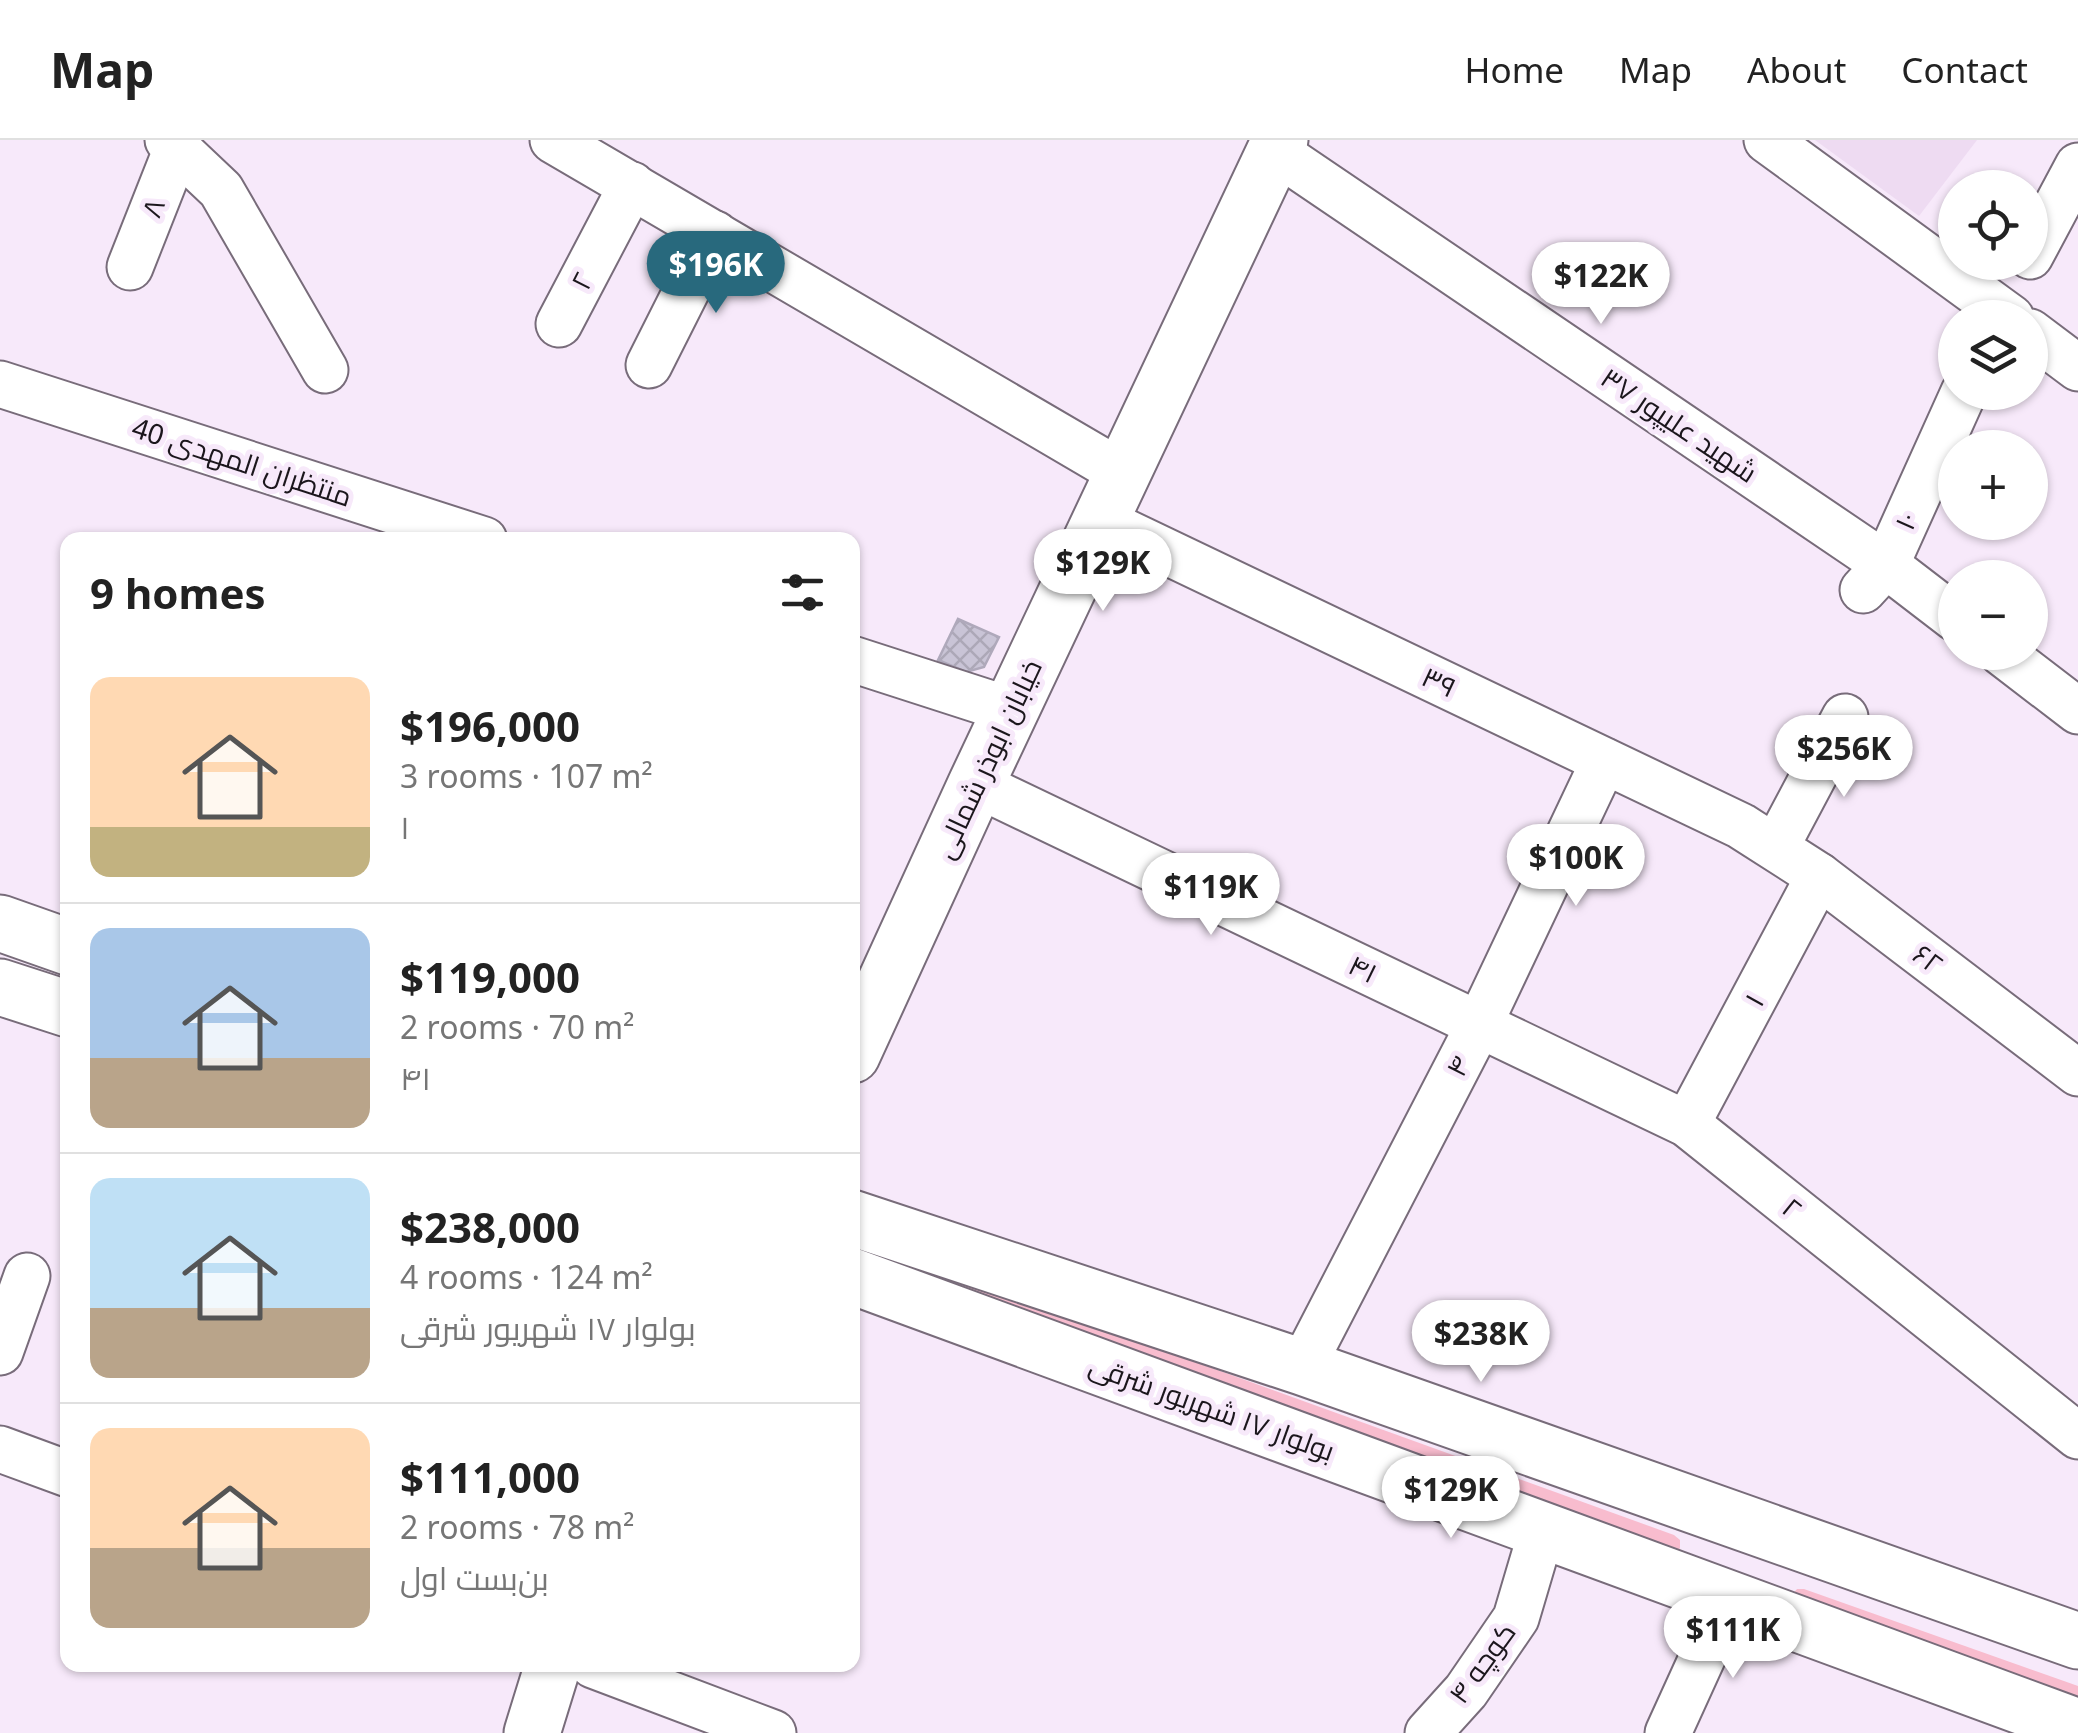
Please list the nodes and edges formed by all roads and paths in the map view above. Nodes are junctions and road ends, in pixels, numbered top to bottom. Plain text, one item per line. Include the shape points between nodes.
1 (553, 140) edge
2 (1768, 140) edge
3 (172, 144) edge
4 (1278, 145) edge
5 (2078, 166) edge
6 (632, 185) junction
7 (2048, 222) edge
8 (715, 234) junction
9 (130, 267) dead end
10 (1984, 300) edge
11 (560, 324) dead end
12 (2048, 346) edge
13 (649, 365) dead end
14 (2078, 368) edge
15 (326, 370) dead end
16 (0, 384) edge
17 (1955, 410) edge
18 (1112, 497) junction
19 (459, 532) edge
20 (1874, 578) junction
21 (1938, 610) edge
22 (860, 662) edge
23 (2024, 670) edge
24 (1010, 710) junction
25 (2078, 711) edge
26 (1846, 717) dead end
27 (1604, 761) junction
28 (976, 784) junction
29 (1776, 848) junction
30 (1819, 876) junction
31 (0, 923) edge
32 (60, 943) edge
33 (0, 987) edge
34 (60, 1007) edge
35 (1479, 1025) junction
36 (860, 1038) edge
37 (2078, 1073) edge
38 (1687, 1124) junction
39 (860, 1221) edge
40 (27, 1276) dead end
41 (860, 1279) edge
42 (0, 1352) edge
43 (1302, 1367) junction
44 (2078, 1436) edge
45 (0, 1449) edge
46 (60, 1471) edge
47 (1752, 1526) junction
48 (1542, 1530) junction
49 (1729, 1598) junction
50 (2078, 1641) edge
51 (552, 1672) edge
52 (612, 1672) edge
53 (2078, 1727) edge
54 (532, 1733) edge
55 (773, 1733) edge
56 (1428, 1733) edge
57 (1668, 1733) edge

1 - 6 street, ۳۹
2 - 10 street
3 - 9 street, ۸
3 - 15 street via 222,190
4 - 18 street, خیابان ابوذر شمالی
4 - 20 street, شهید علیپور ۳۷
5 - 7 street
6 - 8 street, ۳۹
6 - 11 street, ۲
8 - 13 street
8 - 18 street, ۳۹
12 - 14 street
16 - 19 street, منتظران المهدی 40
17 - 20 street, ۱۰
18 - 24 street, خیابان ابوذر شمالی
18 - 27 street, ۳۹
20 - 21 street, شهید علیپور ۳۷
22 - 24 street
23 - 25 street
24 - 28 street, خیابان ابوذر شمالی
26 - 29 street
27 - 29 street, ۳۹
27 - 35 street, ۴
28 - 35 street, ۴۱
28 - 36 street, خیابان ابوذر شمالی
29 - 30 street, ۶۲
30 - 37 street, ۶۲
30 - 38 street, ۱
31 - 32 street
33 - 34 street
35 - 38 street, ۲
35 - 43 street, ۴
38 - 44 street, ۲
39 - 43 street
40 - 42 street
41 - 48 street, بولوار ۱۷ شهریور شرقی
43 - 47 street
45 - 46 street
47 - 49 street
47 - 50 street
48 - 49 street, بولوار ۱۷ شهریور شرقی
48 - 56 street, کوچه ۴ via 1516,1618
49 - 53 street, بولوار ۱۷ شهریور شرقی
49 - 57 street
51 - 54 street
52 - 55 street

